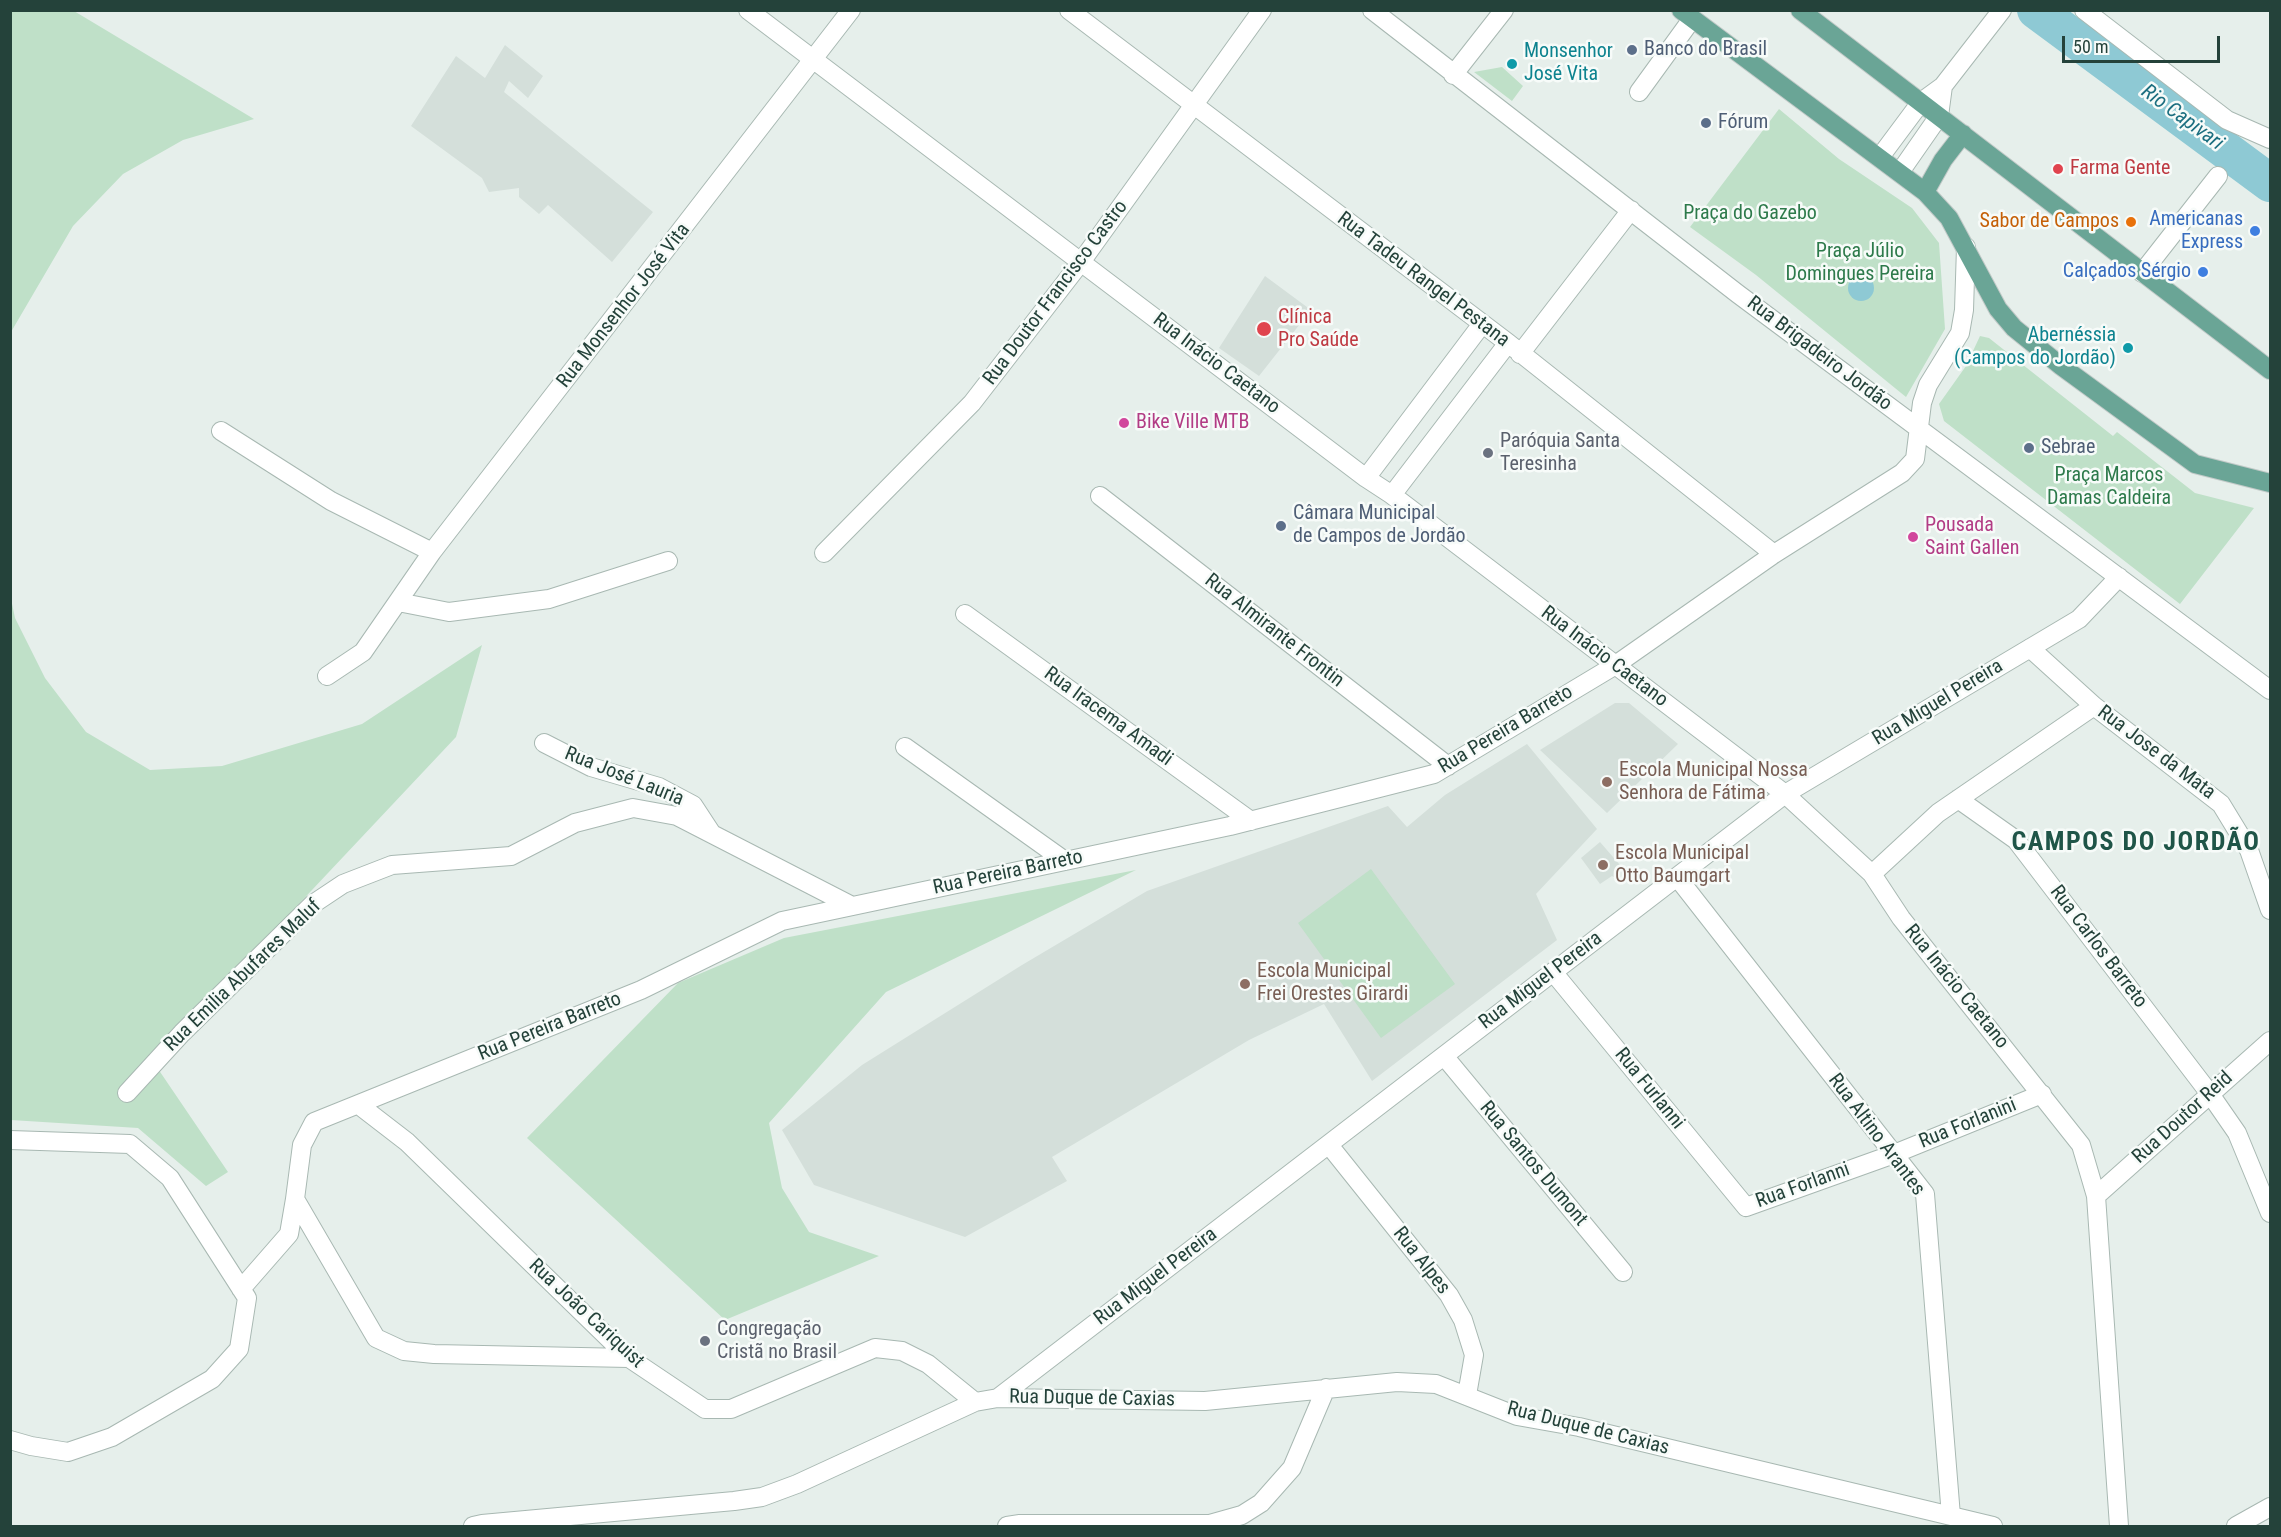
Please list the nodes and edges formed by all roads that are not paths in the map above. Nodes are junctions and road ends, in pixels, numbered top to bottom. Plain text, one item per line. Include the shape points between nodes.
1 (748, 10) edge
2 (851, 10) edge
3 (1069, 10) edge
4 (1262, 10) edge
5 (1372, 10) edge
6 (1504, 10) edge
7 (1800, 10) edge
8 (2084, 10) edge
9 (2002, 11) edge
10 (1686, 15) edge
11 (814, 60) junction
12 (1453, 75) junction
13 (1943, 86) junction
14 (1639, 92) dead end
15 (1921, 102) junction
16 (1195, 106) junction
17 (1939, 116) junction
18 (1963, 134) junction
19 (2271, 139) edge
20 (1880, 157) junction
21 (1900, 172) junction
22 (2218, 176) dead end
23 (1925, 192) junction
24 (1631, 210) junction
25 (1966, 247) junction
26 (1081, 262) junction
27 (2142, 273) junction
28 (1482, 324) junction
29 (1514, 349) junction
30 (2271, 370) edge
31 (1919, 428) junction
32 (221, 431) dead end
33 (1366, 478) junction
34 (2271, 483) edge
35 (1392, 495) junction
36 (1100, 496) dead end
37 (432, 552) junction
38 (824, 553) dead end
39 (1774, 554) junction
40 (668, 561) dead end
41 (2119, 577) junction
42 (398, 602) junction
43 (965, 614) dead end
44 (2030, 648) junction
45 (1614, 666) junction
46 (327, 676) dead end
47 (2271, 690) edge
48 (2094, 706) junction
49 (544, 743) dead end
50 (905, 747) dead end
51 (1448, 766) junction
52 (1785, 794) junction
53 (1958, 799) junction
54 (1251, 821) junction
55 (712, 834) junction
56 (1065, 861) junction
57 (1872, 874) junction
58 (1677, 877) junction
59 (852, 906) junction
60 (2271, 910) edge
61 (1553, 972) junction
62 (2271, 1041) edge
63 (1444, 1056) junction
64 (127, 1093) dead end
65 (2042, 1094) junction
66 (2210, 1094) junction
67 (359, 1105) junction
68 (10, 1140) edge
69 (1329, 1145) junction
70 (1894, 1154) junction
71 (2096, 1196) junction
72 (295, 1199) junction
73 (1746, 1207) joint
74 (2271, 1213) edge
75 (1623, 1272) dead end
76 (241, 1289) junction
77 (629, 1358) junction
78 (1326, 1388) junction
79 (1467, 1395) junction
80 (998, 1398) junction
81 (975, 1402) junction
82 (10, 1440) edge
83 (2271, 1507) edge
84 (1951, 1516) junction
85 (472, 1527) edge
86 (1007, 1527) edge
87 (1993, 1527) edge
88 (2119, 1527) edge
89 (2236, 1527) edge

1 - 11 street, Rua Inácio Caetano
2 - 11 street, Rua Monsenhor José Vita
3 - 16 street, Rua Tadeu Rangel Pestana
4 - 16 street, Rua Doutor Francisco Castro
5 - 12 street, Rua Brigadeiro Jordão
6 - 12 street
7 - 15 main road
8 - 19 street via 2227,120
9 - 13 street
10 - 14 street
10 - 20 main road
11 - 26 street, Rua Inácio Caetano
11 - 37 street, Rua Monsenhor José Vita
12 - 24 street, Rua Brigadeiro Jordão
13 - 15 street
13 - 17 street
15 - 17 main road
15 - 20 street
16 - 26 street, Rua Doutor Francisco Castro
16 - 28 street, Rua Tadeu Rangel Pestana
17 - 18 main road
17 - 21 street
18 - 23 main road
18 - 27 main road
20 - 21 main road
21 - 23 main road
22 - 27 street
23 - 25 main road via 1949,218
24 - 29 street
24 - 31 street, Rua Brigadeiro Jordão
25 - 31 street, Rua Pereira Barreto via 1960,333 1928,385
25 - 34 main road via 1998,309 2014,328 2061,366 2195,464
26 - 33 street, Rua Inácio Caetano
26 - 38 street, Rua Doutor Francisco Castro via 972,403
27 - 30 main road
28 - 29 street, Rua Tadeu Rangel Pestana
28 - 33 street
29 - 35 street
29 - 39 street, Rua Tadeu Rangel Pestana
31 - 39 street, Rua Pereira Barreto via 1915,459 1902,473
31 - 41 street, Rua Brigadeiro Jordão
32 - 37 street via 331,501
33 - 35 street, Rua Inácio Caetano
35 - 45 street, Rua Inácio Caetano
36 - 51 street, Rua Almirante Frontin
37 - 42 street, Rua Monsenhor José Vita
39 - 45 street, Rua Pereira Barreto
40 - 42 street via 549,599 448,612
41 - 44 street, Rua Miguel Pereira via 2079,619
41 - 47 street, Rua Brigadeiro Jordão
42 - 46 street, Rua Monsenhor José Vita via 363,652
43 - 54 street, Rua Iracema Amadi
44 - 48 street, Rua Jose da Mata
44 - 52 street, Rua Miguel Pereira
45 - 51 street, Rua Pereira Barreto
45 - 52 street, Rua Inácio Caetano
48 - 53 street
48 - 60 street, Rua Jose da Mata via 2221,804 2249,850
49 - 55 street, Rua José Lauria via 591,767 659,787 693,805
50 - 56 street
51 - 54 street, Rua Pereira Barreto via 1434,774
52 - 57 street, Rua Inácio Caetano
52 - 58 street, Rua Miguel Pereira
53 - 57 street
53 - 66 street, Rua Carlos Barreto via 2016,840
54 - 56 street, Rua Pereira Barreto
55 - 59 street, Rua José Lauria
55 - 64 street, Rua Emilia Abufares Maluf via 677,816 633,808 575,823 511,856 392,865 343,884 313,904 182,1032
56 - 59 street, Rua Pereira Barreto
57 - 65 street, Rua Inácio Caetano via 1901,918
58 - 61 street, Rua Miguel Pereira
58 - 70 street, Rua Altino Arantes
59 - 67 street, Rua Pereira Barreto via 782,921 641,990
61 - 63 street, Rua Miguel Pereira
61 - 73 street, Rua Furlanni
62 - 66 street, Rua Doutor Reid
63 - 69 street, Rua Miguel Pereira
63 - 75 street, Rua Santos Dumont
65 - 70 street, Rua Forlanini
65 - 71 street, Rua Inácio Caetano via 2081,1145
66 - 71 street, Rua Doutor Reid
66 - 74 street, Rua Carlos Barreto via 2237,1133
67 - 72 street, Rua Pereira Barreto via 314,1122 302,1145
67 - 77 street, Rua João Cariquist via 406,1142
68 - 76 street via 130,1144 170,1178
69 - 79 street, Rua Alpes via 1449,1295 1463,1320 1474,1354
69 - 80 street, Rua Miguel Pereira
70 - 73 street, Rua Forlanni
70 - 84 street, Rua Altino Arantes via 1925,1194
71 - 88 street, Rua Inácio Caetano
72 - 76 street, Rua Pereira Barreto via 289,1234
72 - 77 street via 376,1338 404,1351 434,1354
76 - 82 street via 247,1298 239,1349 212,1379 112,1437 68,1452
77 - 81 street, Rua João Cariquist via 705,1409 731,1409 875,1348 884,1349 928,1364
78 - 79 street, Rua Duque de Caxias via 1436,1384
78 - 80 street, Rua Duque de Caxias via 1205,1401
78 - 86 street via 1292,1468 1261,1503 1242,1515 1210,1524
79 - 84 street, Rua Duque de Caxias via 1517,1416 1579,1427
80 - 81 street, Rua Miguel Pereira
81 - 85 street via 762,1497
83 - 89 street
84 - 87 street, Rua Duque de Caxias

